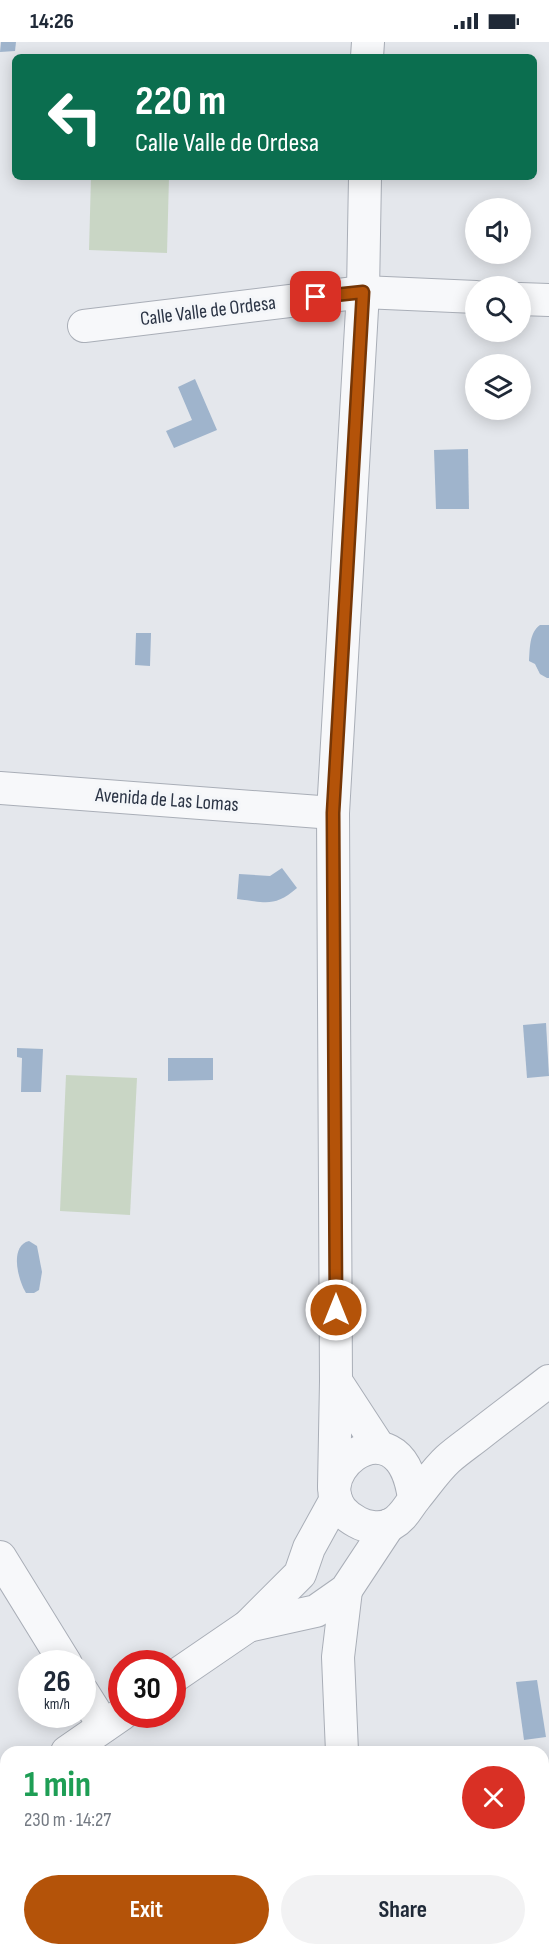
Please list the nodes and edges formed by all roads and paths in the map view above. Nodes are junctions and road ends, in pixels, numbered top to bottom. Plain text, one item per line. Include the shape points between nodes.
1 (365, 180) edge
2 (363, 292) junction
3 (465, 297) edge
4 (531, 299) edge
5 (549, 300) edge
6 (84, 326) dead end
7 (0, 788) edge
8 (333, 813) junction
9 (336, 1381) junction
10 (549, 1381) edge
11 (379, 1447) junction
12 (335, 1493) junction
13 (414, 1499) junction
14 (389, 1525) junction
15 (0, 1557) edge
16 (300, 1574) junction
17 (346, 1590) junction
18 (316, 1611) junction
19 (248, 1626) junction
20 (57, 1650) edge
21 (338, 1657) junction
22 (186, 1668) edge
23 (96, 1704) edge
24 (108, 1715) edge
25 (108, 1723) edge
26 (76, 1746) edge
27 (342, 1746) edge

1 - 2 street
2 - 3 street, Calle Valle de Ordesa
2 - 6 street, Calle Valle de Ordesa
2 - 8 street
4 - 5 street
7 - 8 street, Avenida de Las Lomas
8 - 9 street
9 - 11 street
9 - 12 street
10 - 13 street via 447,1460
11 - 12 street via 363,1449 348,1459 338,1473
11 - 13 street via 404,1466 412,1482
12 - 14 street via 345,1514 358,1523
12 - 16 street
13 - 14 street via 403,1516
14 - 17 street
15 - 20 street
16 - 18 street
16 - 19 street
17 - 18 street
17 - 21 street
18 - 19 street
18 - 21 street
19 - 22 street
21 - 27 street
23 - 24 street
25 - 26 street

